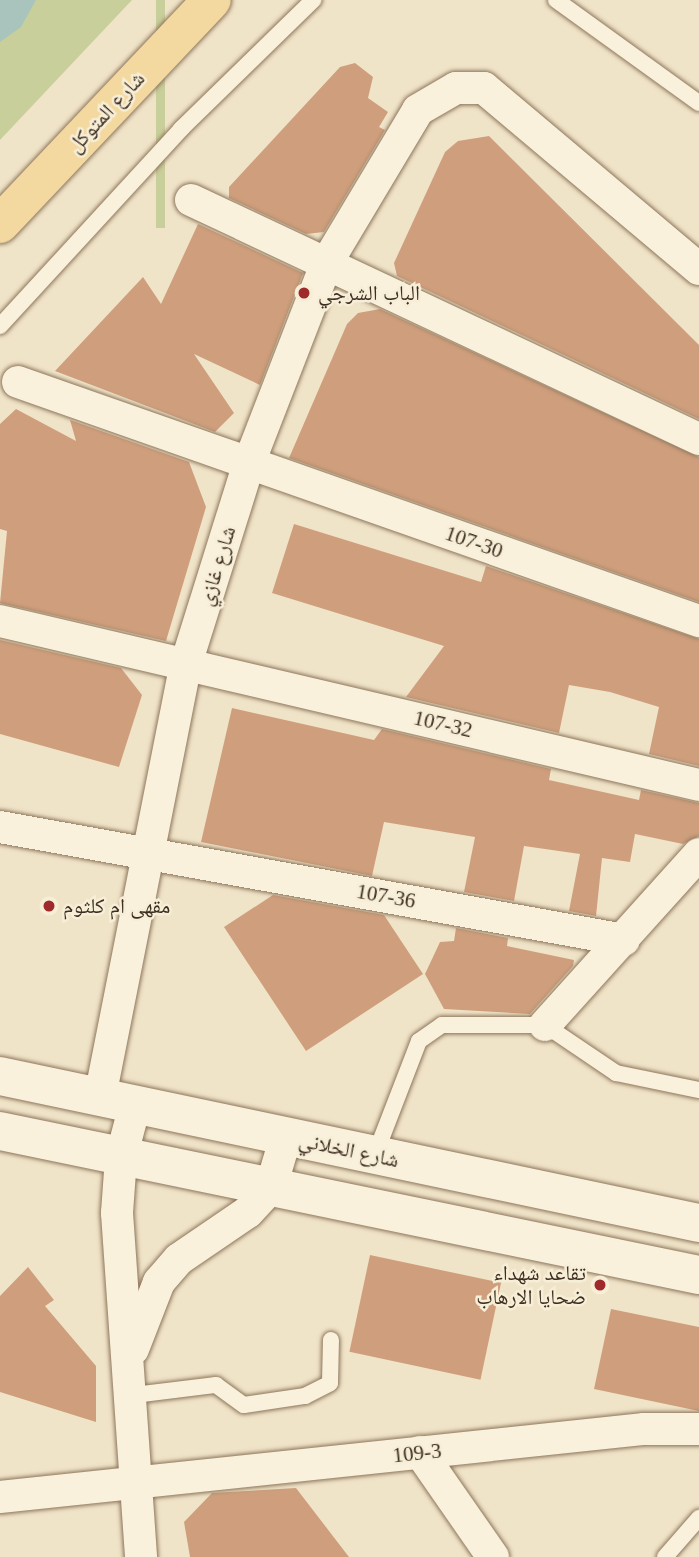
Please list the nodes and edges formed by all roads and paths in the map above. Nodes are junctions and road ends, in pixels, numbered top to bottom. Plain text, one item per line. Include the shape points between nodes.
1 (212, 0) edge
2 (313, 0) edge
3 (556, 0) edge
4 (699, 103) edge
5 (191, 200) dead end
6 (0, 224) edge
7 (693, 252) edge
8 (326, 264) junction
9 (0, 326) edge
10 (18, 382) dead end
11 (699, 439) edge
12 (250, 463) junction
13 (0, 621) edge
14 (699, 621) edge
15 (186, 664) junction
16 (699, 785) edge
17 (0, 827) edge
18 (149, 852) junction
19 (699, 854) edge
20 (624, 940) junction
21 (545, 1025) junction
22 (0, 1076) edge
23 (699, 1090) edge
24 (118, 1101) junction
25 (0, 1131) edge
26 (286, 1136) junction
27 (375, 1155) junction
28 (121, 1158) junction
29 (271, 1187) junction
30 (699, 1223) edge
31 (699, 1275) edge
32 (331, 1340) dead end
33 (126, 1396) junction
34 (699, 1429) edge
35 (420, 1452) junction
36 (135, 1483) junction
37 (0, 1497) edge
38 (699, 1518) edge
39 (141, 1557) edge
40 (493, 1557) edge
41 (666, 1557) edge

1 - 6 main road, شارع المتوكل
2 - 9 lane via 181,129
3 - 4 lane
5 - 8 street
7 - 8 street, شارع غازي via 484,89 456,88 418,110
8 - 11 street
8 - 12 street, شارع غازي
10 - 12 street, 107-30
12 - 14 street, 107-30
12 - 15 street, شارع غازي
13 - 15 street, 107-32
15 - 16 street, 107-32
15 - 18 street, شارع غازي
17 - 18 street, 107-36
18 - 20 street, 107-36
18 - 24 street, شارع غازي
19 - 20 street
20 - 21 street
21 - 23 lane via 616,1073
21 - 27 lane via 442,1025 419,1041
22 - 24 main road, شارع الخلاني
24 - 26 main road, شارع الخلاني
24 - 28 street, شارع غازي
25 - 28 main road
26 - 27 main road, شارع الخلاني
26 - 29 street, شارع غازي
27 - 30 main road, شارع الخلاني
28 - 29 main road
28 - 33 street, شارع غازي
29 - 31 main road
29 - 33 street, شارع غازي via 248,1212 179,1259 159,1282 134,1339
32 - 33 lane via 330,1382 305,1396 244,1405 216,1385
33 - 36 street, شارع غازي
34 - 35 street, 109-3
35 - 36 street, 109-3
35 - 40 street
36 - 37 street, 109-3
36 - 39 street, شارع غازي
38 - 41 lane

